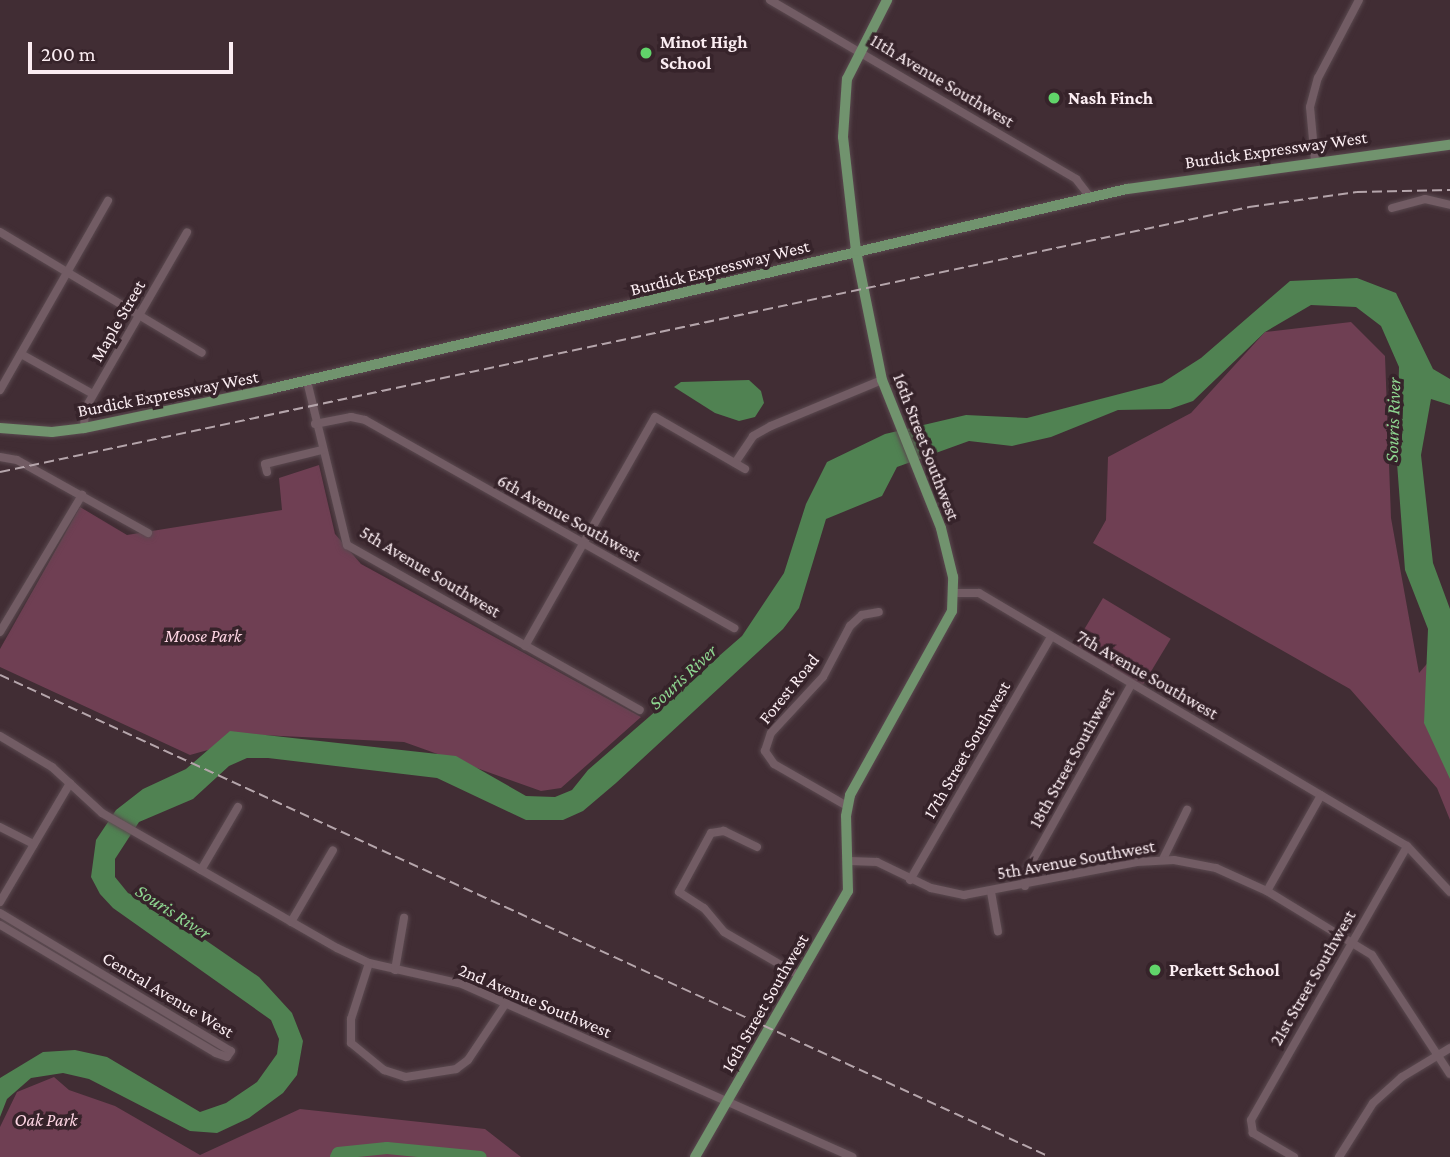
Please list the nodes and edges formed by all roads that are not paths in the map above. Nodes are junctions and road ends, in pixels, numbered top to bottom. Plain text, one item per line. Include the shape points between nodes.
1 (770, 0) edge
2 (887, 0) edge
3 (1359, 0) edge
4 (858, 50) junction
5 (1450, 145) edge
6 (1315, 161) junction
7 (1090, 197) junction
8 (108, 201) dead end
9 (1450, 205) edge
10 (1392, 208) dead end
11 (0, 232) edge
12 (187, 232) dead end
13 (856, 251) junction
14 (67, 272) junction
15 (139, 315) junction
16 (202, 353) dead end
17 (21, 354) junction
18 (882, 380) junction
19 (307, 381) junction
20 (0, 390) edge
21 (93, 394) junction
22 (316, 424) junction
23 (0, 428) edge
24 (84, 428) junction
25 (322, 450) junction
26 (0, 455) edge
27 (735, 463) junction
28 (746, 469) dead end
29 (267, 472) dead end
30 (82, 495) junction
31 (148, 533) dead end
32 (583, 544) junction
33 (954, 593) junction
34 (880, 612) dead end
35 (734, 628) dead end
36 (0, 632) edge
37 (1051, 637) junction
38 (525, 646) junction
39 (1130, 685) junction
40 (640, 710) dead end
41 (0, 736) edge
42 (70, 783) junction
43 (1321, 795) junction
44 (847, 806) junction
45 (238, 807) dead end
46 (1187, 810) dead end
47 (0, 827) edge
48 (34, 844) junction
49 (757, 846) dead end
50 (1408, 846) junction
51 (332, 850) dead end
52 (1163, 859) junction
53 (850, 861) junction
54 (201, 870) junction
55 (910, 880) junction
56 (1025, 886) junction
57 (1267, 891) junction
58 (991, 892) junction
59 (1450, 892) edge
60 (0, 902) edge
61 (0, 913) edge
62 (404, 918) dead end
63 (291, 922) junction
64 (0, 925) edge
65 (998, 931) dead end
66 (1352, 940) junction
67 (369, 964) junction
68 (395, 970) junction
69 (800, 976) junction
70 (506, 1003) junction
71 (1450, 1048) edge
72 (1438, 1056) junction
73 (1450, 1074) edge
74 (727, 1101) junction
75 (695, 1157) edge
76 (852, 1157) edge
77 (1294, 1157) edge
78 (1339, 1157) edge

1 - 4 street, 11th Avenue Southwest
2 - 4 main road, 16th Street Southwest
3 - 6 street via 1318,78 1310,107
4 - 7 street, 11th Avenue Southwest via 1076,179
4 - 13 main road, 16th Street Southwest via 847,79 842,117
5 - 6 main road, Burdick Expressway West
6 - 7 main road, Burdick Expressway West
7 - 13 main road, Burdick Expressway West
8 - 14 street
9 - 10 street via 1425,199
11 - 14 street
12 - 15 street, Maple Street
13 - 18 main road, 16th Street Southwest
13 - 19 main road, Burdick Expressway West
14 - 15 street
14 - 17 street
15 - 16 street
15 - 21 street, Maple Street
17 - 20 street
17 - 21 street
18 - 27 street via 753,436
18 - 33 main road, 16th Street Southwest via 940,528
19 - 22 street, 5th Avenue Southwest
19 - 24 main road, Burdick Expressway West
21 - 24 street, Maple Street via 85,409
22 - 25 street, 5th Avenue Southwest
22 - 32 street, 6th Avenue Southwest via 357,417
23 - 24 main road, Burdick Expressway West via 52,432
25 - 29 street via 265,464
25 - 38 street, 5th Avenue Southwest via 347,545
26 - 30 street via 20,455
27 - 28 street
27 - 32 street via 655,417
30 - 31 street
30 - 36 street
32 - 35 street, 6th Avenue Southwest
32 - 38 street
33 - 37 street, 7th Avenue Southwest via 979,593
33 - 44 main road via 940,636 856,782
34 - 44 street, Forest Road via 862,615 850,626 822,677 771,733 765,751 774,764
37 - 39 street, 7th Avenue Southwest
37 - 55 street, 17th Street Southwest
38 - 40 street, 5th Avenue Southwest
39 - 43 street, 7th Avenue Southwest
39 - 56 street, 18th Street Southwest via 1026,872
41 - 42 street, 2nd Avenue Southwest
42 - 48 street
42 - 54 street, 2nd Avenue Southwest via 102,813
43 - 50 street, 7th Avenue Southwest
43 - 57 street
44 - 53 main road
45 - 54 street
46 - 52 street
47 - 48 street
48 - 60 street
49 - 69 street via 717,830 679,892 704,908 724,932
50 - 59 street, 7th Avenue Southwest
50 - 66 street, 21st Street Southwest
51 - 63 street
52 - 56 street, 5th Avenue Southwest
52 - 57 street, 5th Avenue Southwest via 1216,868
53 - 55 street, 5th Avenue Southwest via 877,863
53 - 69 main road, 16th Street Southwest via 848,891
54 - 63 street, 2nd Avenue Southwest
55 - 58 street, 5th Avenue Southwest via 964,895
56 - 58 street, 5th Avenue Southwest
57 - 66 street, 5th Avenue Southwest
58 - 65 street
61 - 64 street, Central Avenue West via 231,1051 227,1057 216,1053
62 - 68 street
63 - 67 street, 2nd Avenue Southwest
66 - 72 street, 5th Avenue Southwest via 1383,968
66 - 77 street, 21st Street Southwest via 1249,1128
67 - 68 street, 2nd Avenue Southwest
67 - 70 street via 351,1019 351,1043 384,1070 407,1077 456,1069 468,1060
68 - 70 street, 2nd Avenue Southwest via 461,984
69 - 74 main road, 16th Street Southwest
70 - 74 street, 2nd Avenue Southwest
71 - 72 street
72 - 73 street, 5th Avenue Southwest
72 - 78 street via 1402,1077 1373,1103
74 - 75 main road, 16th Street Southwest
74 - 76 street, 2nd Avenue Southwest

